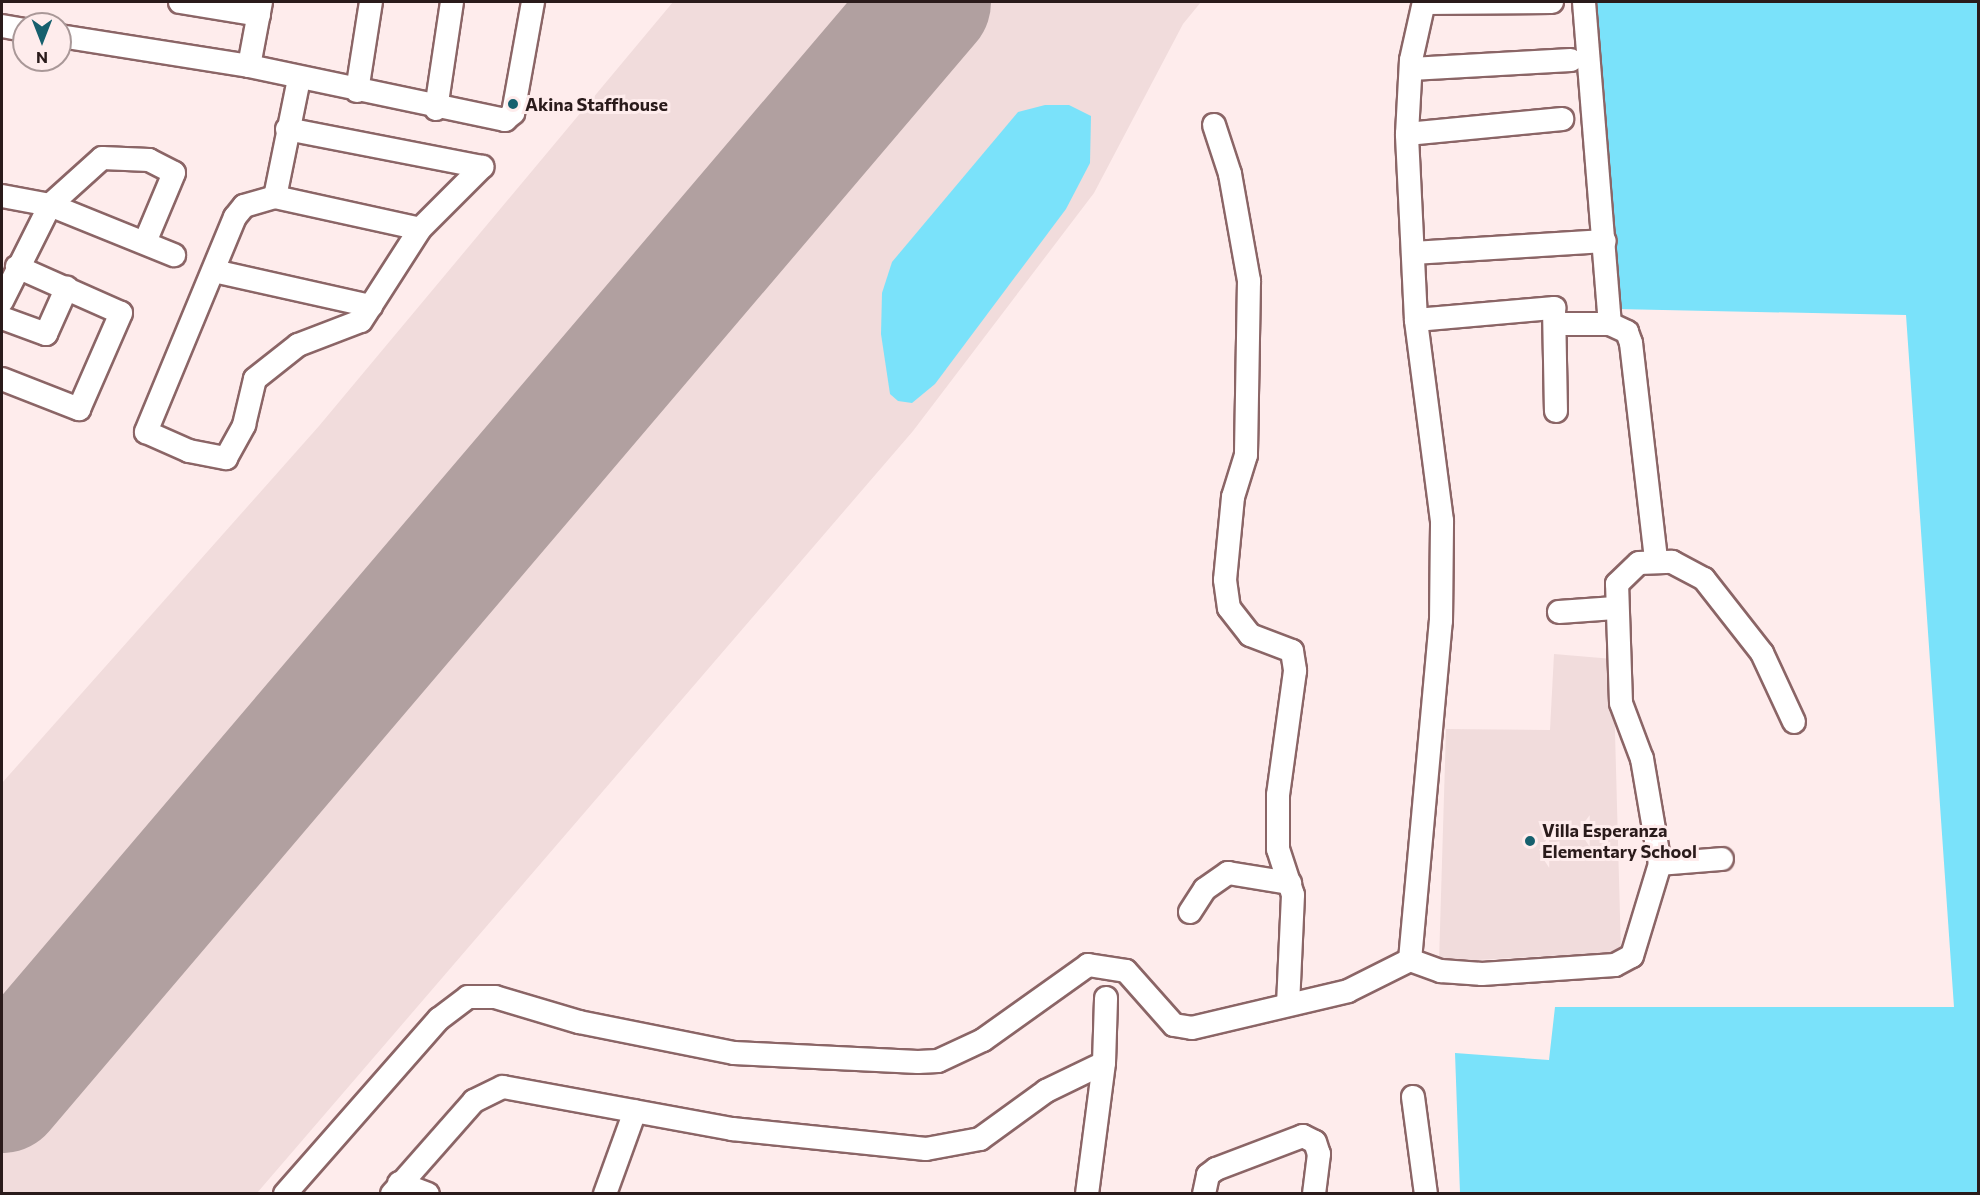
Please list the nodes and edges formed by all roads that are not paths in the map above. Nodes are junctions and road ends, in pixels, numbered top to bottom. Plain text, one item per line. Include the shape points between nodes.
1 (180, 2) edge
2 (371, 2) edge
3 (452, 2) edge
4 (533, 2) edge
5 (1425, 2) edge
6 (1552, 2) edge
7 (1584, 2) edge
8 (260, 8) edge
9 (72, 38) edge
10 (1571, 60) dead end
11 (249, 66) junction
12 (1411, 69) junction
13 (299, 79) junction
14 (357, 91) junction
15 (436, 109) junction
16 (1562, 118) dead end
17 (1214, 125) dead end
18 (287, 129) junction
19 (1407, 134) junction
20 (2, 196) edge
21 (276, 196) junction
22 (50, 205) junction
23 (420, 229) junction
24 (1605, 241) junction
25 (145, 242) junction
26 (1413, 253) junction
27 (174, 255) dead end
28 (17, 267) junction
29 (214, 271) junction
30 (67, 287) junction
31 (2, 301) edge
32 (371, 306) junction
33 (2, 318) edge
34 (1416, 320) junction
35 (1557, 324) junction
36 (1610, 324) junction
37 (2, 379) edge
38 (1556, 411) dead end
39 (1656, 560) junction
40 (1615, 608) junction
41 (1559, 612) dead end
42 (1794, 722) dead end
43 (1722, 860) dead end
44 (1660, 864) junction
45 (1290, 882) junction
46 (1190, 912) dead end
47 (1410, 960) junction
48 (1106, 998) dead end
49 (1288, 1004) junction
50 (1104, 1063) junction
51 (1413, 1097) dead end
52 (635, 1111) junction
53 (396, 1188) edge
54 (285, 1194) edge
55 (428, 1194) edge
56 (604, 1194) edge
57 (1087, 1194) edge
58 (1204, 1194) edge
59 (1314, 1194) edge
60 (1426, 1194) edge

1 - 8 street
2 - 14 street
3 - 15 street
4 - 15 street via 511,117
5 - 6 street
5 - 12 street
7 - 24 street
8 - 11 street
9 - 11 street
10 - 12 street
11 - 13 street
12 - 19 street
13 - 14 street
13 - 18 street
14 - 15 street
16 - 19 street
17 - 45 street via 1230,174 1249,281 1246,455 1233,497 1225,580 1229,608 1243,630 1285,646 1294,659 1278,795 1278,849
18 - 21 street
18 - 23 street via 482,167
19 - 26 street
20 - 22 street
21 - 23 street
21 - 29 street via 244,206
22 - 25 street
22 - 25 street via 102,158 160,164 174,175
22 - 28 street
23 - 32 street
24 - 26 street
24 - 36 street
25 - 27 street
26 - 34 street
28 - 30 street
28 - 31 street
29 - 32 street
29 - 32 street via 146,432 203,455 226,458 244,425 255,379 298,345 355,326
30 - 33 street via 46,334
30 - 37 street via 121,313 81,407
34 - 35 street via 1554,308
34 - 47 street via 1442,521 1441,610
35 - 36 street
35 - 38 street
36 - 39 street via 1627,332 1631,343
39 - 40 street via 1629,566 1617,584
39 - 42 street via 1686,567 1704,579 1762,653
40 - 41 street
40 - 44 street via 1621,704 1642,759
43 - 44 street
44 - 47 street via 1632,956 1615,965 1482,974 1441,971
45 - 46 street via 1228,873 1205,889
45 - 49 street
47 - 49 street via 1348,991
48 - 50 street
49 - 54 street via 1184,1028 1174,1025 1126,971 1088,965 984,1040 955,1054 938,1061 859,1062 681,1045 495,997 468,997 439,1018
50 - 52 street via 1046,1091 980,1139 926,1149 732,1129
50 - 57 street
51 - 60 street
52 - 53 street via 523,1088 491,1090 474,1101
52 - 56 street
53 - 55 street
58 - 59 street via 1208,1174 1216,1169 1303,1136 1315,1142 1319,1154

